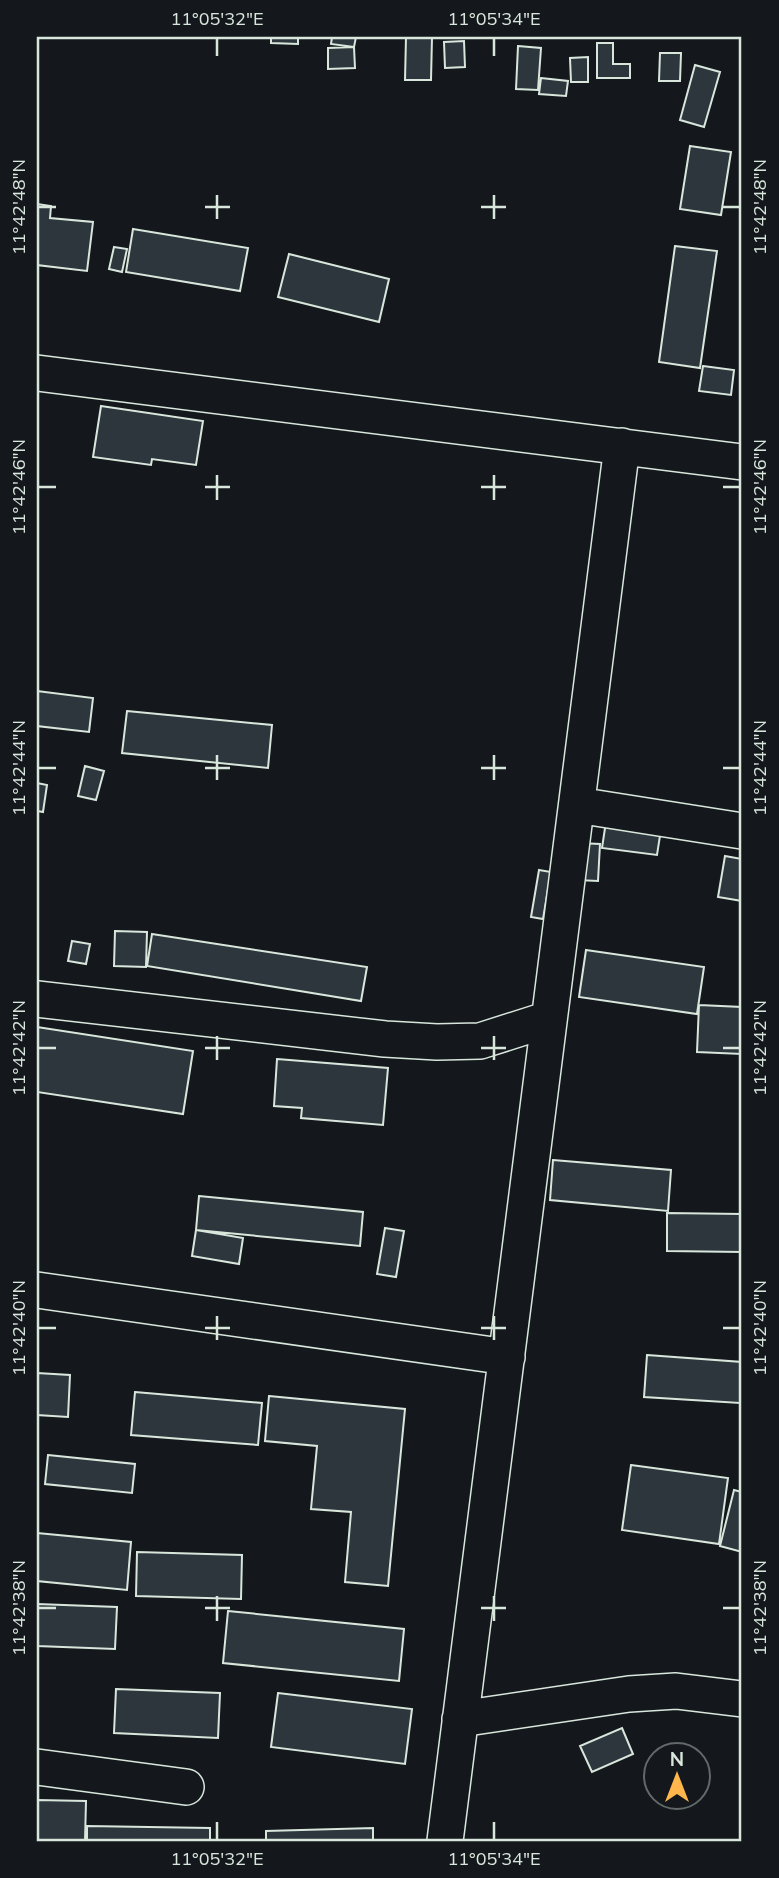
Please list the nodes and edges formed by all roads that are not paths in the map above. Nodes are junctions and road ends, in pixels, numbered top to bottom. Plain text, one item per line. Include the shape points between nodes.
1 (37, 373) edge
2 (622, 446) junction
3 (742, 462) edge
4 (577, 806) junction
5 (742, 831) edge
6 (37, 999) edge
7 (549, 1019) junction
8 (37, 1290) edge
9 (507, 1357) junction
10 (742, 1699) edge
11 (460, 1719) junction
12 (37, 1767) edge
13 (186, 1787) dead end
14 (445, 1841) edge

1 - 2 street
2 - 3 street
2 - 4 street
4 - 5 street
4 - 7 street
6 - 7 street via 437,1042 480,1041
7 - 9 street
8 - 9 street
9 - 11 street
10 - 11 street via 676,1691 629,1694
11 - 14 street
12 - 13 street

